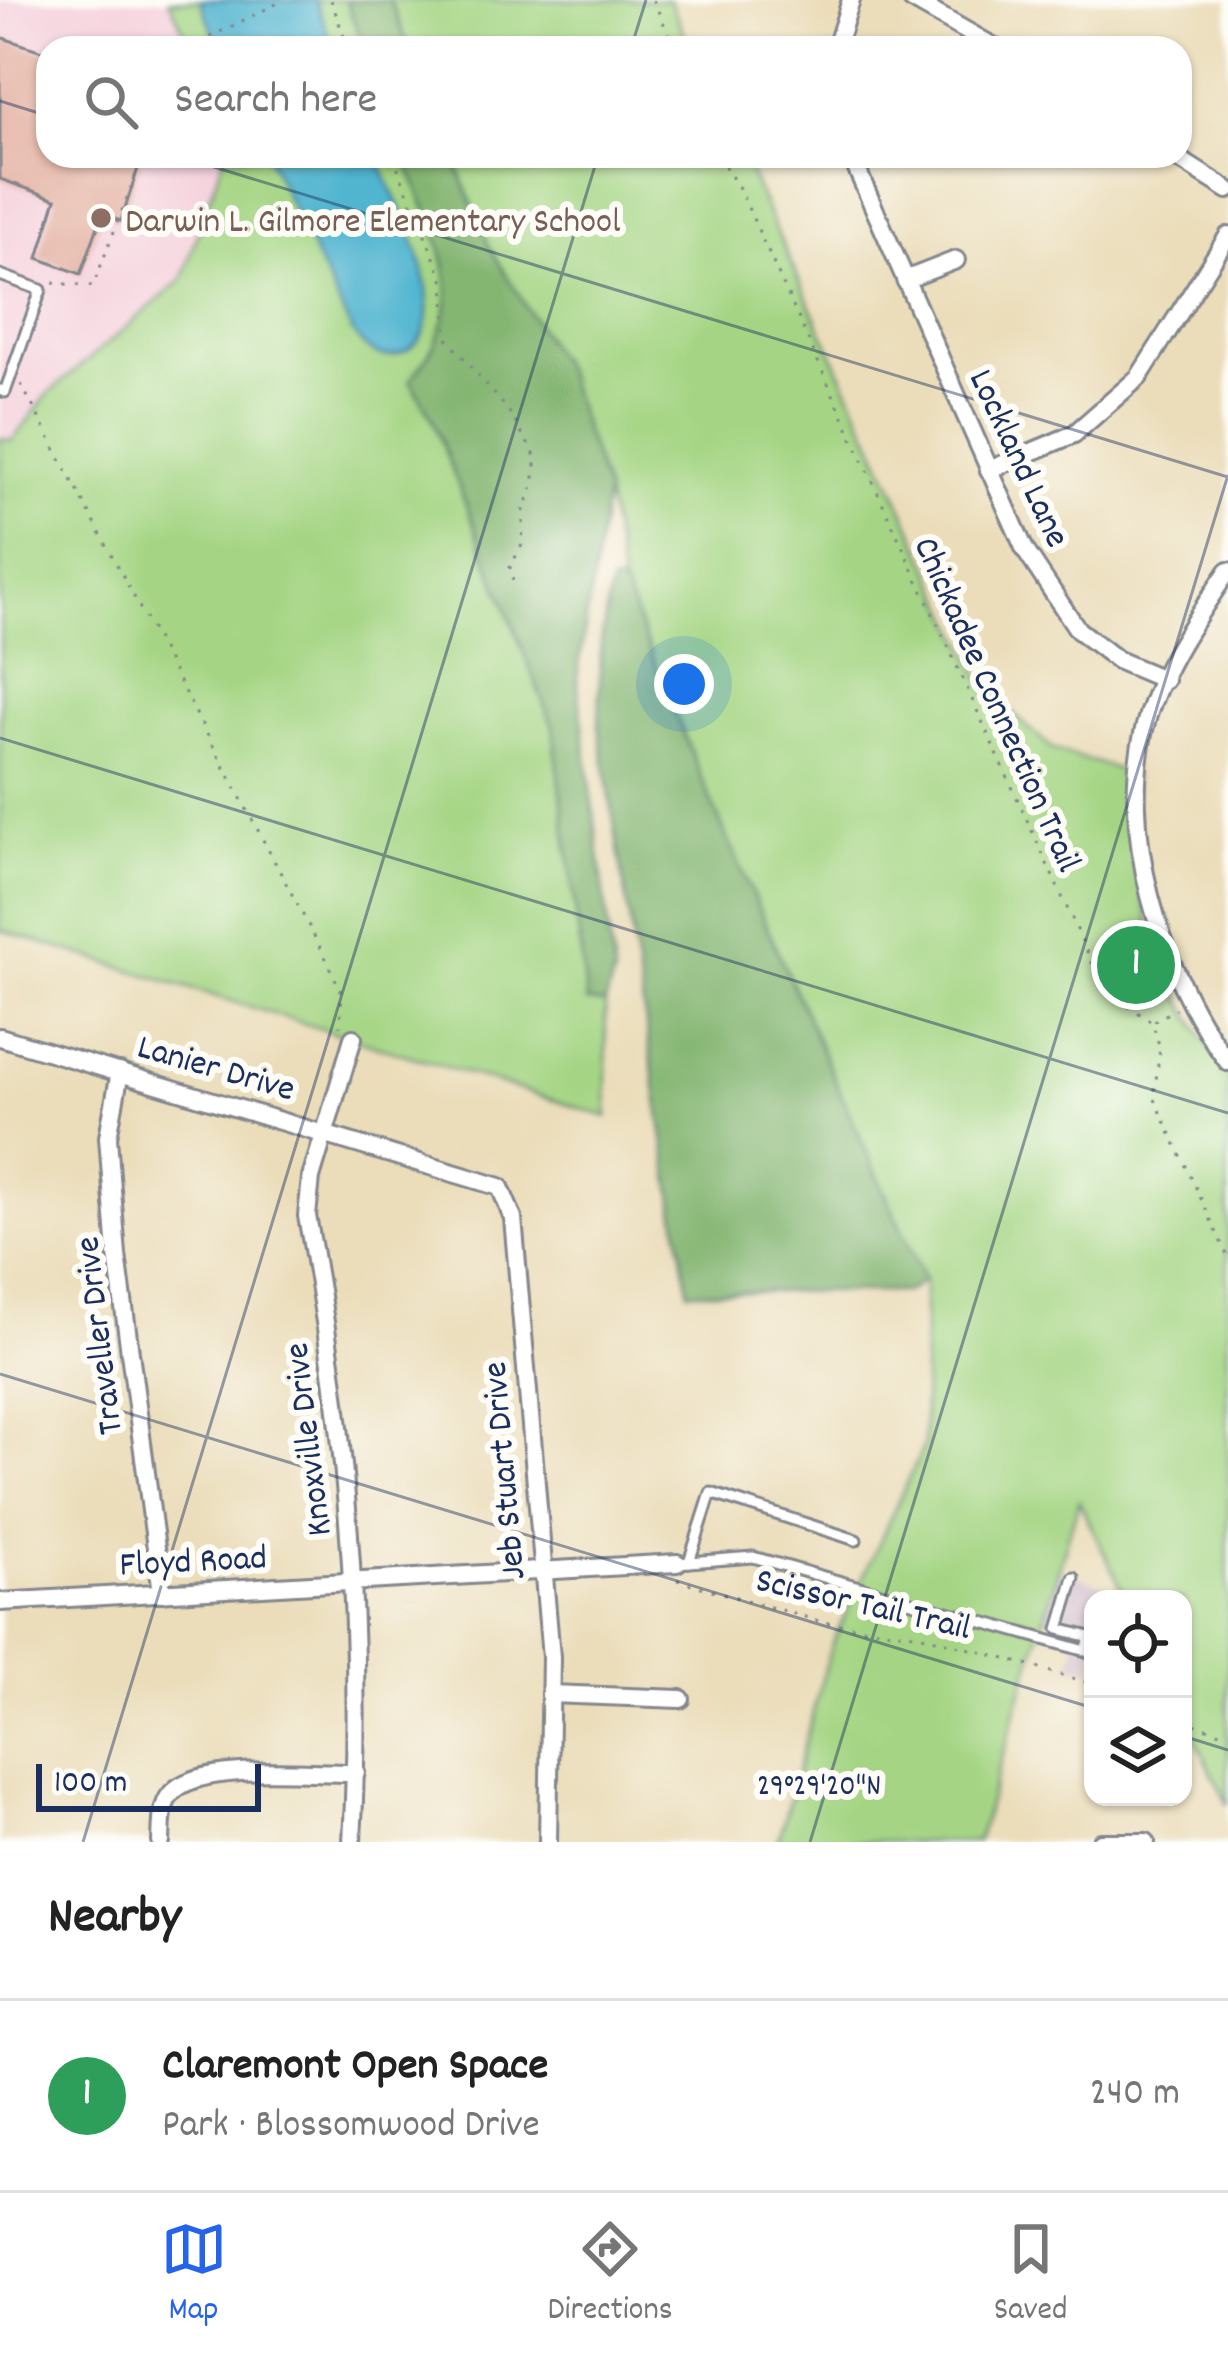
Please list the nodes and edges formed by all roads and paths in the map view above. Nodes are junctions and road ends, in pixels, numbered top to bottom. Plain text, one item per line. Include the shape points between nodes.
1 (284, 0) edge
2 (331, 0) edge
3 (653, 0) edge
4 (850, 0) edge
5 (912, 0) edge
6 (213, 36) edge
7 (344, 36) edge
8 (669, 36) edge
9 (840, 36) edge
10 (975, 36) edge
11 (1192, 167) edge
12 (138, 168) edge
13 (398, 168) edge
14 (726, 168) edge
15 (856, 168) edge
16 (1228, 190) edge
17 (1228, 236) edge
18 (956, 260) dead end
19 (0, 275) edge
20 (905, 280) junction
21 (45, 291) junction
22 (27, 367) dead end
23 (0, 390) edge
24 (989, 470) junction
25 (1228, 571) edge
26 (513, 582) dead end
27 (1165, 680) junction
28 (1176, 1009) dead end
29 (1152, 1022) junction
30 (345, 1036) joint
31 (0, 1037) edge
32 (1228, 1062) edge
33 (120, 1072) junction
34 (325, 1131) junction
35 (415, 1157) joint
36 (1228, 1257) edge
37 (856, 1540) dead end
38 (677, 1567) junction
39 (544, 1568) junction
40 (1074, 1578) dead end
41 (353, 1580) junction
42 (162, 1593) junction
43 (0, 1602) edge
44 (1084, 1635) edge
45 (1084, 1650) edge
46 (1084, 1681) edge
47 (550, 1694) junction
48 (681, 1699) dead end
49 (1192, 1723) edge
50 (1228, 1734) edge
51 (356, 1773) junction
52 (161, 1842) edge
53 (352, 1842) edge
54 (548, 1842) edge
55 (1101, 1842) edge
56 (1146, 1842) edge

1 - 6 path
2 - 7 path
3 - 8 path
4 - 9 street
5 - 10 street
11 - 16 street
12 - 21 path via 93,286 54,280
13 - 26 path via 444,282 448,338 537,459
14 - 29 path, Chickadee Connection Trail via 1105,991
15 - 20 street, Lockland Lane
17 - 24 street via 1139,377 1074,434
18 - 20 street
19 - 21 lane
20 - 24 street, Lockland Lane
21 - 23 lane
22 - 30 path via 21,385 330,966
24 - 27 street, Lockland Lane via 1025,550 1078,630 1117,660
25 - 27 street
27 - 32 street via 1148,716 1137,805 1156,927
28 - 29 path
29 - 36 path via 1160,1048 1154,1096
30 - 34 street, Knoxville Drive
31 - 33 street, Lanier Drive
33 - 34 street, Lanier Drive
33 - 42 street, Traveller Drive via 108,1137 117,1256
34 - 35 street, Lanier Drive
34 - 41 street, Knoxville Drive via 307,1216 334,1379
35 - 39 street, Jeb Stuart Drive via 500,1186 513,1218
37 - 38 lane via 711,1493
38 - 39 street, Floyd Road
38 - 45 lane via 753,1557
38 - 46 path, Scissor Tail Trail via 822,1622 922,1635
39 - 41 street, Floyd Road
39 - 47 street, Jeb Stuart Drive
40 - 44 lane via 1059,1629
41 - 42 street, Floyd Road
41 - 51 street, Knoxville Drive
42 - 43 street, Floyd Road
47 - 48 street
47 - 54 street, Jeb Stuart Drive
49 - 50 path
51 - 52 street via 202,1775 174,1790 162,1809
51 - 53 street, Knoxville Drive
55 - 56 street

